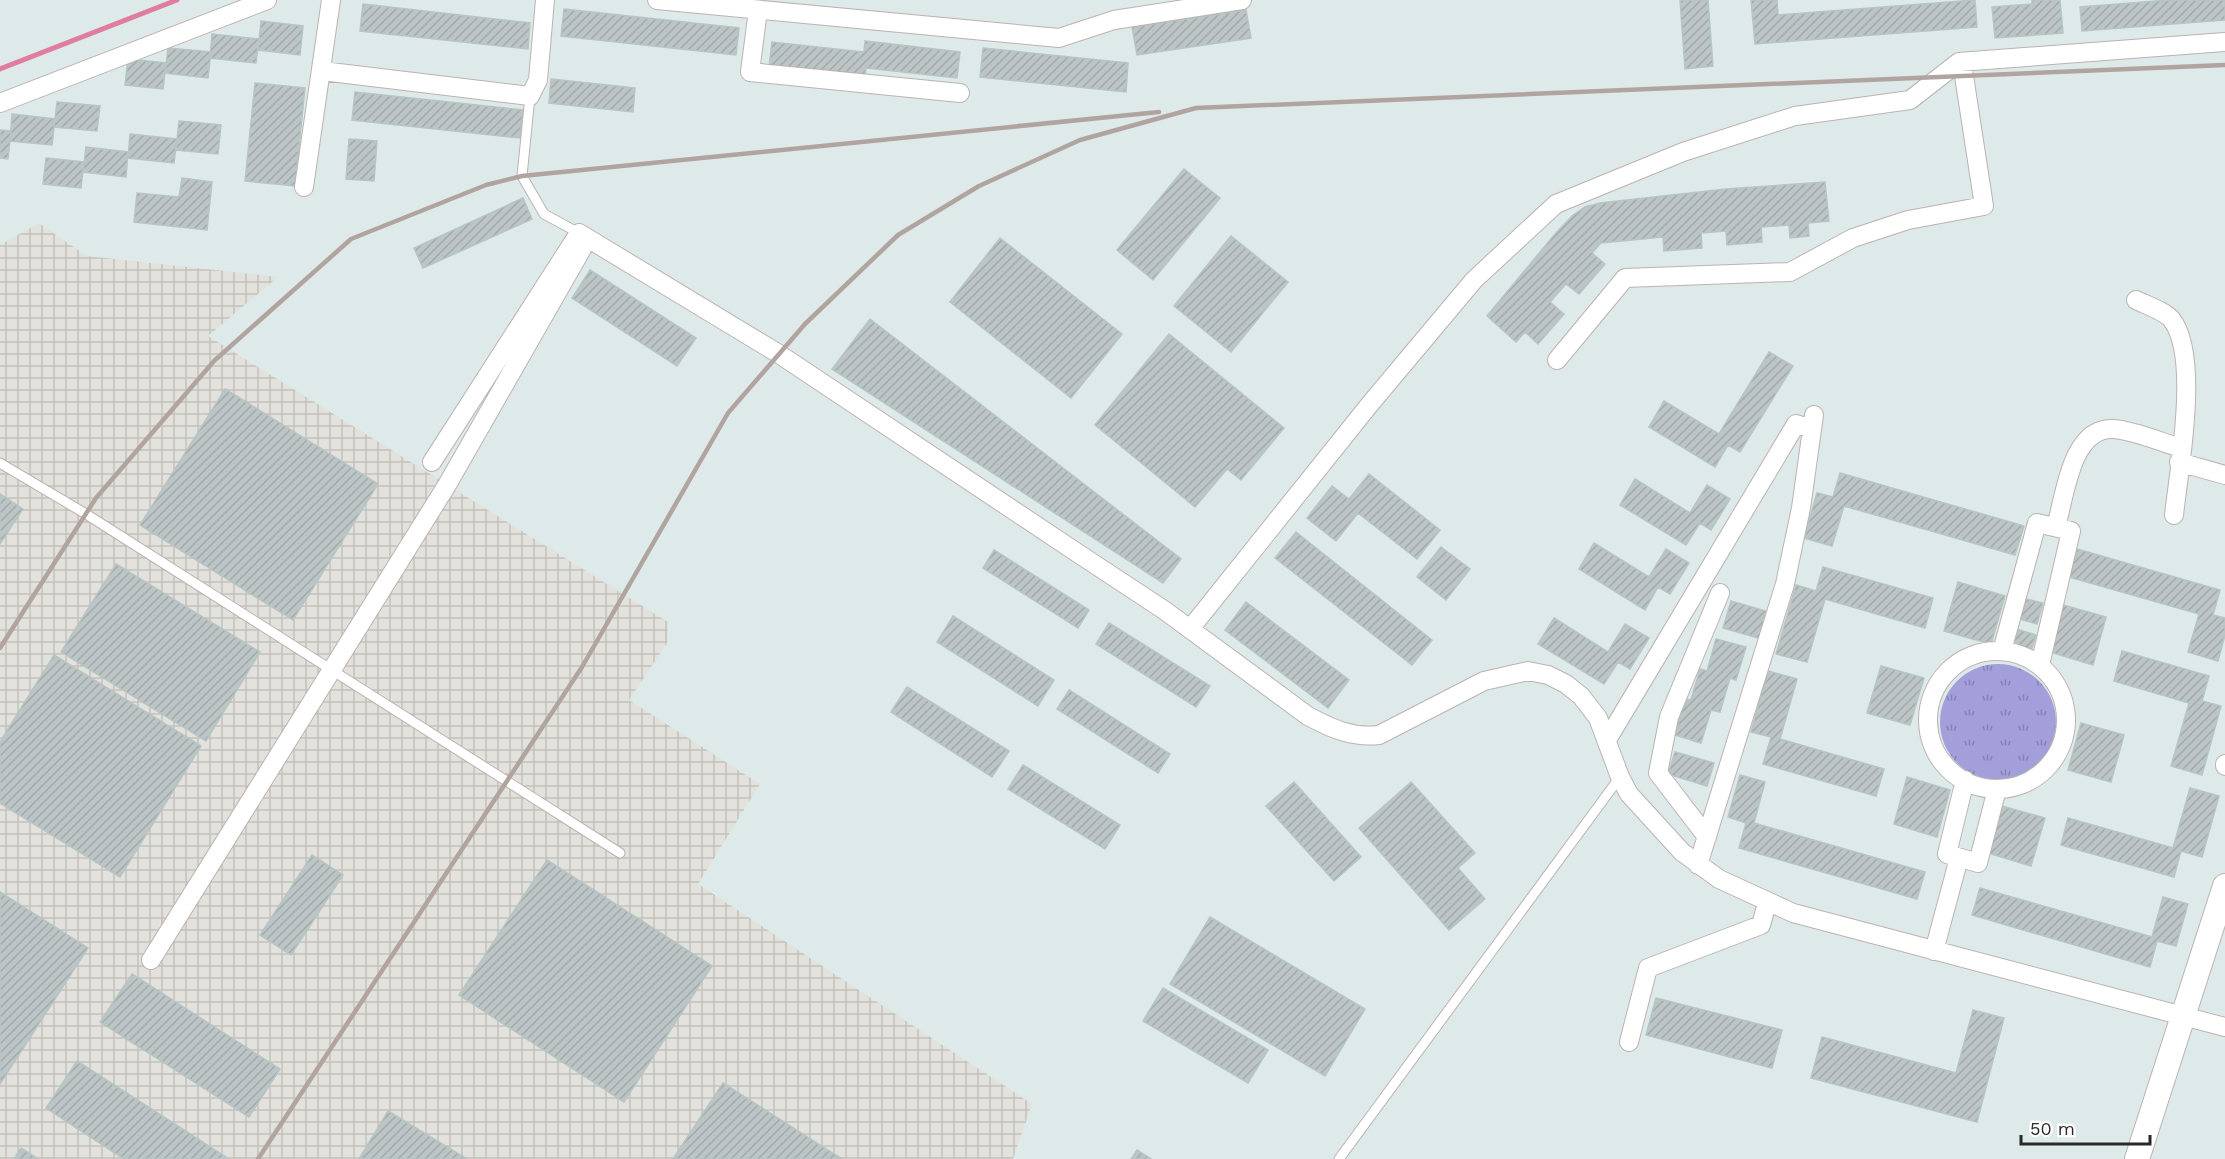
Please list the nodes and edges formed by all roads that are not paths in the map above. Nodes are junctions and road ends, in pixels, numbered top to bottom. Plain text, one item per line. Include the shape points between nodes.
1 (267, 0) edge
2 (331, 0) edge
3 (545, 0) edge
4 (657, 0) edge
5 (1242, 0) edge
6 (758, 10) junction
7 (2225, 42) edge
8 (1959, 62) junction
9 (322, 71) junction
10 (960, 93) dead end
11 (530, 96) junction
12 (0, 102) edge
13 (304, 188) dead end
14 (584, 235) junction
15 (2136, 300) dead end
16 (1557, 360) dead end
17 (2180, 455) junction
18 (432, 462) dead end
19 (0, 463) edge
20 (2225, 475) edge
21 (2174, 515) dead end
22 (2056, 527) junction
23 (1720, 593) dead end
24 (1190, 629) junction
25 (2002, 651) junction
26 (2040, 665) junction
27 (332, 669) junction
28 (1607, 740) junction
29 (1620, 777) junction
30 (1965, 780) junction
31 (1996, 789) junction
32 (1707, 837) junction
33 (620, 853) dead end
34 (1959, 858) junction
35 (1698, 865) junction
36 (2225, 886) edge
37 (1767, 903) junction
38 (1934, 951) junction
39 (151, 960) dead end
40 (2182, 1018) junction
41 (2225, 1028) edge
42 (1629, 1042) dead end
43 (1339, 1159) edge
44 (2137, 1159) edge

1 - 12 street
2 - 9 street
3 - 11 street via 538,80
4 - 6 street
5 - 6 street via 1114,20 1059,38
6 - 10 street via 750,72
7 - 8 street
8 - 16 street via 1984,206 1908,219 1852,238 1790,272 1625,278
8 - 24 street via 1910,100 1795,116 1683,152 1556,204 1474,280
9 - 11 street
9 - 13 street
11 - 14 lane via 522,176 544,214
14 - 18 street
14 - 24 street via 779,354
14 - 27 street via 447,485
15 - 17 street via 2171,318 2180,335 2187,370
17 - 20 street
17 - 21 street
17 - 22 street via 2116,429 2095,433 2079,447
19 - 27 lane
22 - 25 street via 2037,523
22 - 26 street via 2071,531
23 - 32 street via 1669,717 1658,773
24 - 28 street via 1308,716 1350,734 1380,735 1484,681 1528,671 1548,675 1581,696 1598,718
25 - 26 street via 2016,652
25 - 30 street via 1989,650 1962,658 1942,676 1929,700 1927,728 1936,754 1953,775
26 - 31 street via 2058,686 2067,711 2064,739 2052,763 2031,781
27 - 33 lane
27 - 39 street
28 - 29 street
28 - 32 street via 1796,424 1813,422 1785,584
29 - 35 street via 1629,794
29 - 43 lane
30 - 31 street via 1978,787
30 - 34 street via 1947,854
31 - 34 street via 1978,863
32 - 35 street
34 - 38 street
35 - 37 street
36 - 40 street
37 - 38 street
37 - 42 street via 1761,925 1648,968
38 - 40 street
40 - 41 street
40 - 44 street

